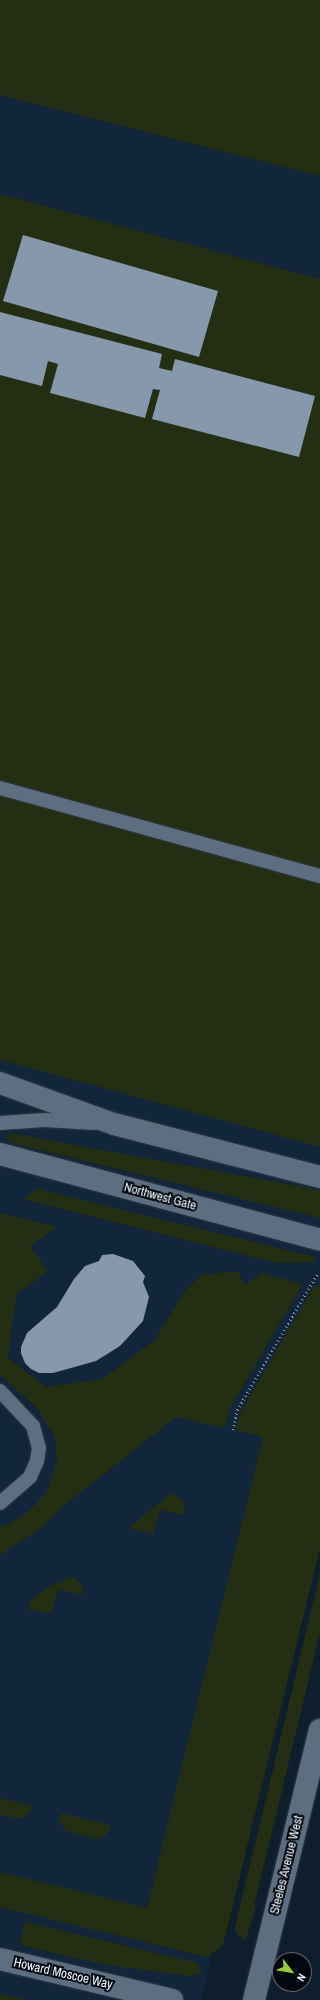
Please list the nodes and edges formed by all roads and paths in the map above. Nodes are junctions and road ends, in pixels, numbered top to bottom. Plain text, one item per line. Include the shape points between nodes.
1 (0, 788) edge
2 (320, 876) edge
3 (0, 1083) edge
4 (0, 1123) edge
5 (114, 1124) junction
6 (0, 1154) edge
7 (320, 1176) edge
8 (320, 1240) edge
9 (317, 1274) dead end
10 (0, 1391) edge
11 (233, 1430) dead end
12 (0, 1503) edge
13 (320, 1730) edge
14 (0, 1959) edge
15 (172, 2000) edge
16 (254, 2000) edge

1 - 2 lane
3 - 5 street
4 - 5 lane via 45,1120
5 - 7 street
6 - 8 street, Northwest Gate
9 - 11 path via 237,1410
10 - 12 lane via 33,1426 39,1448 30,1477
13 - 16 street, Steeles Avenue West
14 - 15 street, Howard Moscoe Way

